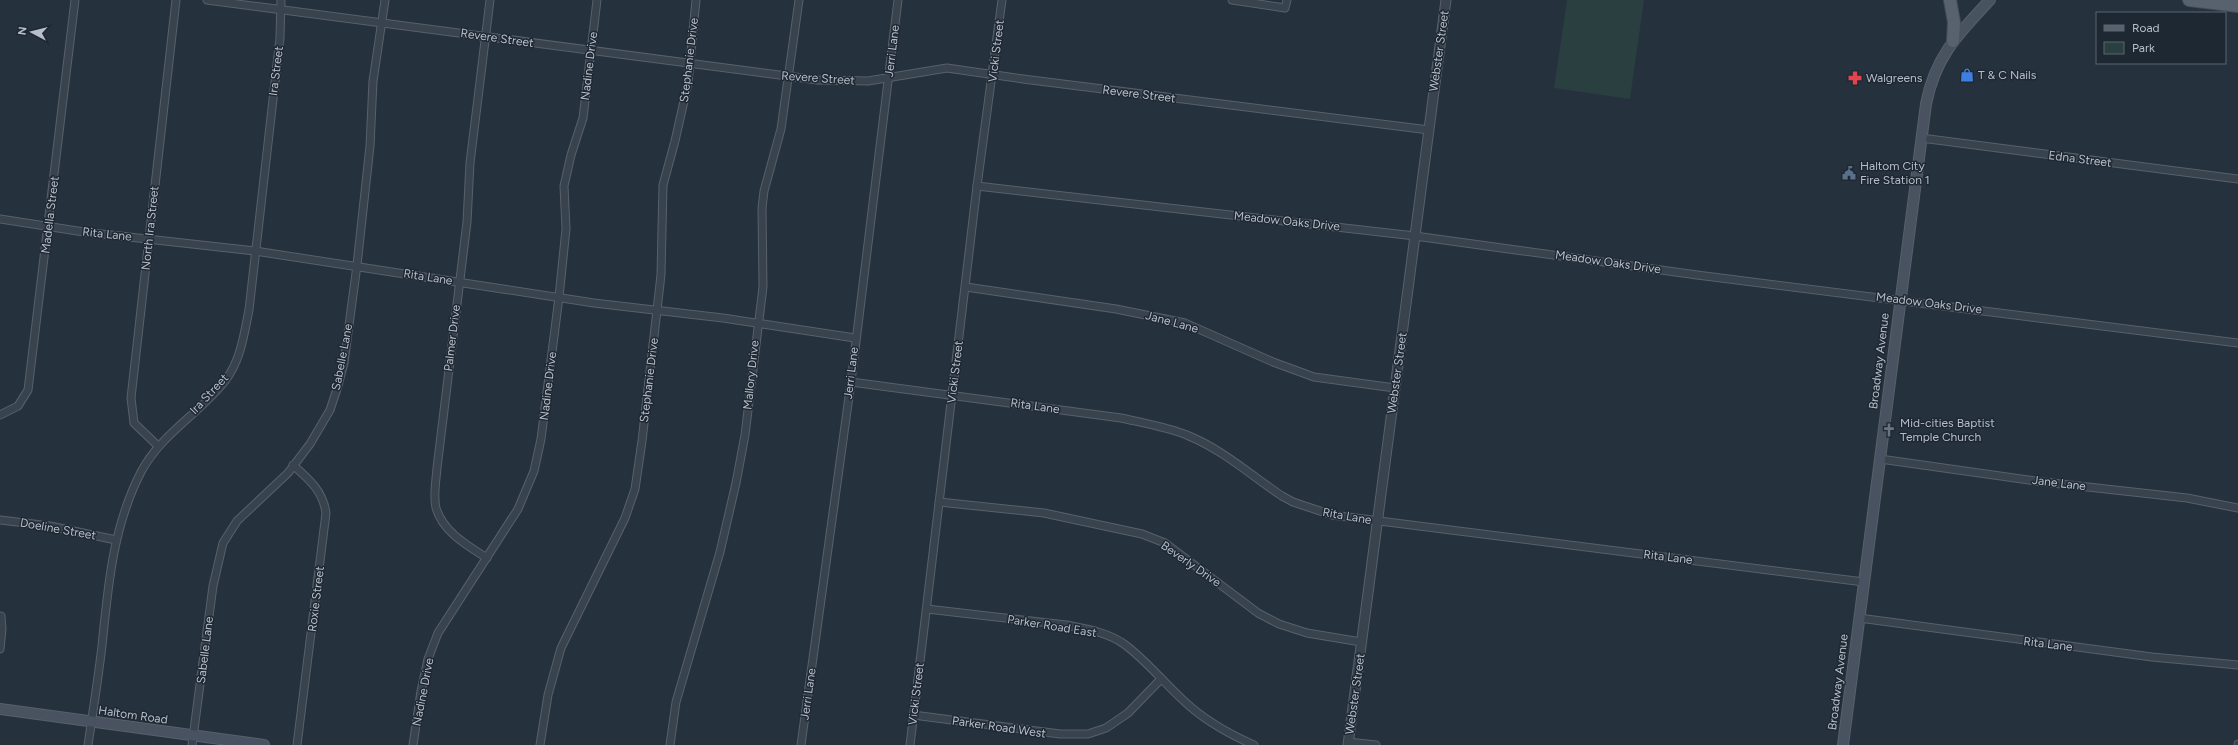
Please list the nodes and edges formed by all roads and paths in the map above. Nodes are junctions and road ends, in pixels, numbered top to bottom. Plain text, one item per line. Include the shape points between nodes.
1 (75, 0) edge
2 (176, 0) edge
3 (207, 0) edge
4 (281, 0) edge
5 (385, 0) edge
6 (490, 0) edge
7 (597, 0) edge
8 (696, 0) edge
9 (798, 0) edge
10 (898, 0) edge
11 (1002, 0) edge
12 (1232, 0) edge
13 (1287, 0) edge
14 (1446, 0) edge
15 (1950, 0) edge
16 (1990, 0) edge
17 (2189, 0) edge
18 (2238, 6) edge
19 (281, 9) junction
20 (382, 23) junction
21 (485, 36) junction
22 (1953, 41) junction
23 (591, 50) junction
24 (689, 64) junction
25 (993, 74) junction
26 (789, 77) junction
27 (889, 78) junction
28 (1429, 130) junction
29 (1921, 138) junction
30 (2238, 179) edge
31 (977, 186) junction
32 (0, 219) edge
33 (48, 227) junction
34 (1415, 236) junction
35 (149, 239) junction
36 (255, 251) junction
37 (357, 265) junction
38 (459, 282) junction
39 (966, 287) junction
40 (559, 297) junction
41 (1900, 299) junction
42 (658, 310) junction
43 (757, 323) junction
44 (856, 338) junction
45 (2238, 343) edge
46 (851, 382) junction
47 (1395, 388) junction
48 (953, 395) junction
49 (0, 415) edge
50 (158, 446) junction
51 (1880, 459) junction
52 (293, 465) junction
53 (939, 502) junction
54 (2238, 508) edge
55 (0, 520) edge
56 (1377, 521) junction
57 (116, 540) junction
58 (487, 558) junction
59 (1864, 582) junction
60 (927, 609) junction
61 (0, 616) edge
62 (1859, 618) junction
63 (1362, 642) junction
64 (0, 649) edge
65 (2238, 665) edge
66 (1161, 678) junction
67 (0, 709) edge
68 (913, 715) junction
69 (91, 722) junction
70 (193, 740) edge
71 (1348, 743) edge
72 (88, 745) edge
73 (264, 745) edge
74 (297, 745) edge
75 (413, 745) edge
76 (540, 745) edge
77 (670, 745) edge
78 (801, 745) edge
79 (910, 745) edge
80 (1254, 745) edge
81 (1376, 745) edge
82 (1843, 745) edge

1 - 33 street, Madella Street
2 - 35 street, North Ira Street
3 - 19 street, Revere Street
4 - 19 street, Ira Street
5 - 20 street, Sabelle Lane
6 - 21 street, Palmer Drive
7 - 23 street, Nadine Drive
8 - 24 street, Stephanie Drive
9 - 26 street, Mallory Drive
10 - 27 street, Jerri Lane
11 - 25 street, Vicki Street
12 - 13 street via 1285,8
14 - 28 street, Webster Street
15 - 22 main road via 1954,22
16 - 22 main road, Broadway Avenue
17 - 18 main road
19 - 20 street, Revere Street
19 - 36 street, Ira Street via 280,38
20 - 21 street, Revere Street
20 - 37 street, Sabelle Lane via 373,81 370,146
21 - 23 street, Revere Street
21 - 38 street, Palmer Drive
22 - 29 main road, Broadway Avenue via 1937,65 1930,82
23 - 24 street, Revere Street
23 - 40 street, Nadine Drive via 582,118 564,186 566,229
24 - 26 street, Revere Street
24 - 42 street, Stephanie Drive via 682,111 663,185 663,246
25 - 27 street, Revere Street via 947,68
25 - 28 street, Revere Street
25 - 31 street, Vicki Street
26 - 27 street, Revere Street via 868,82
26 - 43 street, Mallory Drive via 781,128 764,191 763,287
27 - 44 street, Jerri Lane
28 - 34 street, Webster Street
29 - 30 street, Edna Street
29 - 41 main road, Broadway Avenue
31 - 34 street, Meadow Oaks Drive
31 - 39 street, Vicki Street
32 - 33 street, Rita Lane
33 - 35 street, Rita Lane
33 - 49 street, Madella Street via 28,390 18,406
34 - 41 street, Meadow Oaks Drive via 1697,275
34 - 47 street, Webster Street
35 - 36 street, Rita Lane
35 - 50 street, North Ira Street via 131,398 132,416 139,430
36 - 37 street, Rita Lane
36 - 50 street, Ira Street via 249,310 242,346 235,364 208,399
37 - 38 street, Rita Lane
37 - 52 street, Sabelle Lane via 344,363 337,389 330,410 310,444
38 - 40 street, Rita Lane
38 - 58 street, Palmer Drive via 436,468 436,509 451,532
39 - 47 street, Jane Lane via 1116,309 1185,323 1314,377
39 - 48 street, Vicki Street
40 - 42 street, Rita Lane
40 - 58 street, Nadine Drive via 541,438 534,471 518,509
41 - 45 street, Meadow Oaks Drive
41 - 51 main road, Broadway Avenue
42 - 43 street, Rita Lane
42 - 76 street, Stephanie Drive via 635,489 625,518 561,648 548,695
43 - 44 street, Rita Lane
43 - 77 street, Mallory Drive via 745,435 736,483 720,552 676,702
44 - 46 street, Jerri Lane
46 - 48 street, Rita Lane
46 - 78 street, Jerri Lane
47 - 56 street, Webster Street
48 - 53 street, Vicki Street
48 - 56 street, Rita Lane via 1121,418 1188,436 1210,446 1294,502 1332,515
50 - 57 street, Ira Street via 138,478
51 - 54 street, Jane Lane via 2043,482 2187,498
51 - 59 main road, Broadway Avenue
52 - 70 street, Sabelle Lane via 237,521 223,543 214,586
52 - 74 street, Roxie Street via 318,490 325,504 326,513
53 - 60 street, Vicki Street
53 - 63 street, Beverly Drive via 1044,514 1142,534 1165,543 1258,613 1279,624 1307,633
55 - 57 street, Doeline Street via 50,526
56 - 59 street, Rita Lane
56 - 63 street, Webster Street
57 - 69 street, Ira Street
58 - 75 street, Nadine Drive via 438,633 428,659
59 - 62 main road, Broadway Avenue
60 - 66 street, Parker Road East via 1087,629 1124,644
60 - 68 street, Vicki Street
61 - 64 street
62 - 65 street, Rita Lane via 2144,656
62 - 82 main road, Broadway Avenue
63 - 71 street, Webster Street
66 - 68 street, Parker Road West via 1128,713 1106,728 1088,734 1060,734
66 - 80 street, Parker Road East via 1200,714 1232,736
67 - 69 main road, Haltom Road
68 - 79 street, Vicki Street
69 - 70 main road, Haltom Road
69 - 72 street, Ira Street
70 - 73 main road, Haltom Road
71 - 81 street

